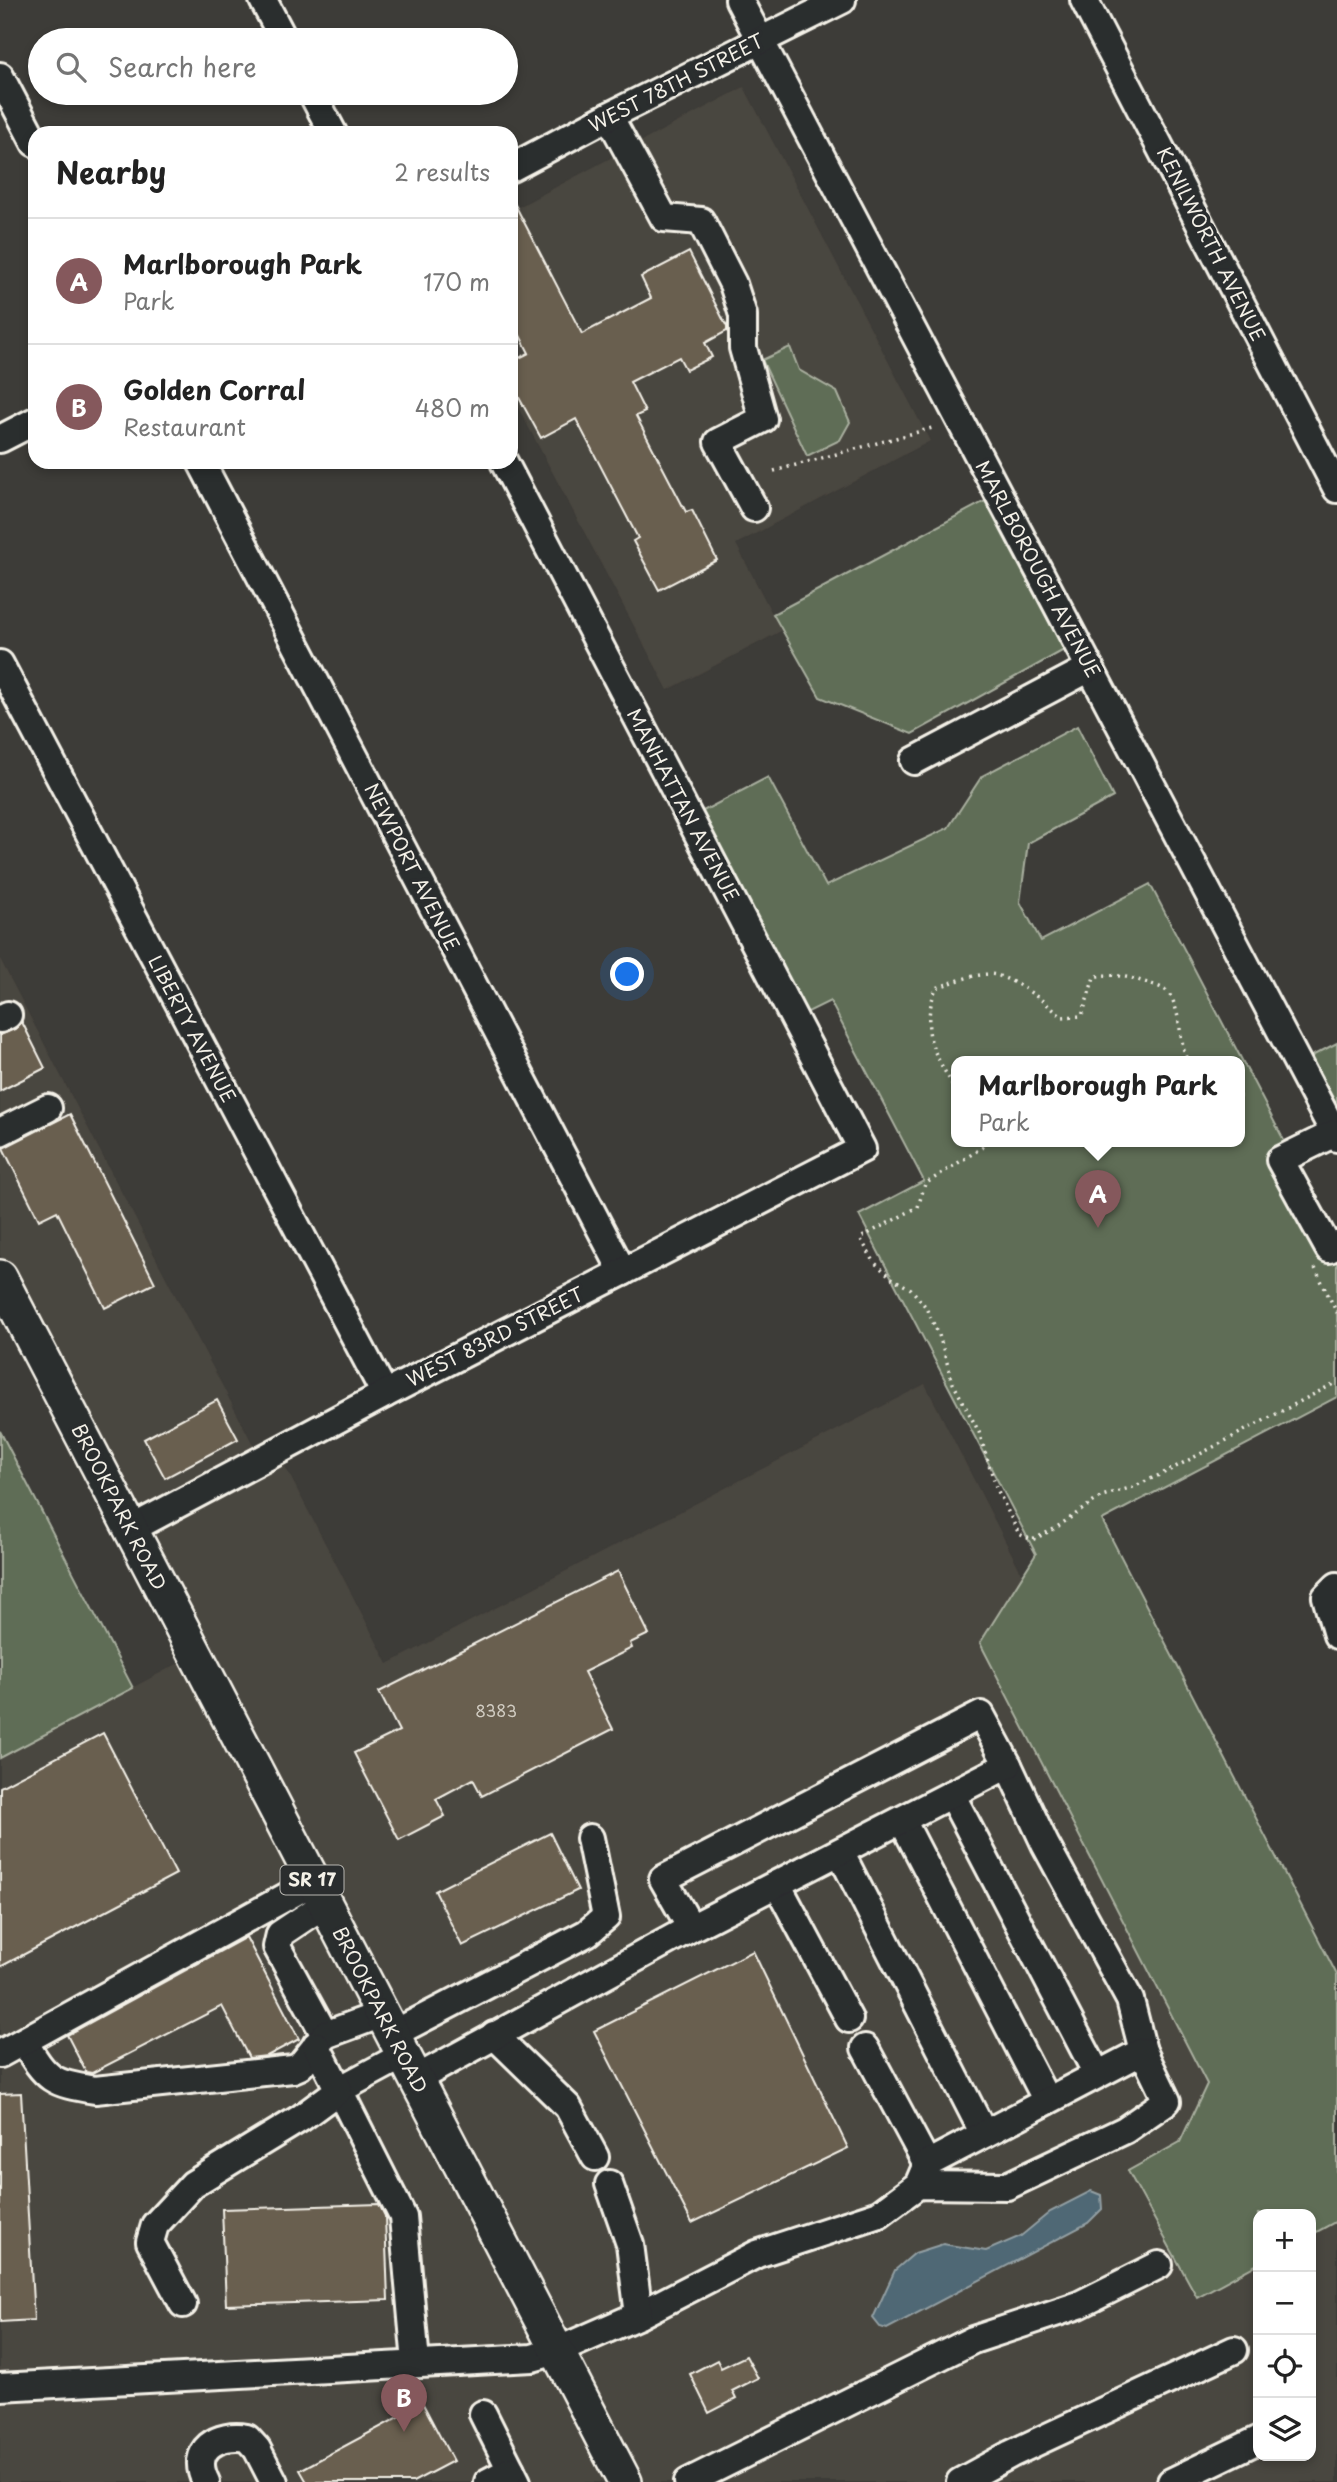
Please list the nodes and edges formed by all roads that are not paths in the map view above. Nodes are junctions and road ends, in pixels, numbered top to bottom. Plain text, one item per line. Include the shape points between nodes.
1 (263, 0) edge
2 (739, 0) edge
3 (842, 0) edge
4 (1084, 0) edge
5 (278, 28) edge
6 (760, 41) junction
7 (0, 76) edge
8 (318, 105) edge
9 (608, 116) junction
10 (329, 126) edge
11 (28, 130) edge
12 (518, 164) edge
13 (28, 425) edge
14 (0, 439) edge
15 (205, 469) edge
16 (508, 469) edge
17 (1337, 489) edge
18 (754, 508) dead end
19 (0, 664) edge
20 (1090, 668) junction
21 (914, 761) dead end
22 (48, 1108) dead end
23 (0, 1132) edge
24 (1336, 1136) edge
25 (862, 1149) joint
26 (1337, 1245) edge
27 (623, 1272) junction
28 (0, 1277) edge
29 (385, 1394) junction
30 (131, 1529) junction
31 (1331, 1592) edge
32 (1337, 1635) edge
33 (1008, 1765) junction
34 (951, 1794) junction
35 (902, 1820) junction
36 (590, 1838) dead end
37 (840, 1852) junction
38 (777, 1884) junction
39 (319, 1893) junction
40 (691, 1928) junction
41 (849, 2019) dead end
42 (494, 2035) junction
43 (321, 2040) junction
44 (24, 2042) junction
45 (399, 2046) junction
46 (865, 2048) dead end
47 (1143, 2051) junction
48 (0, 2054) edge
49 (1097, 2074) junction
50 (339, 2090) junction
51 (1047, 2101) junction
52 (984, 2134) junction
53 (595, 2157) dead end
54 (923, 2175) junction
55 (609, 2184) dead end
56 (1159, 2265) dead end
57 (183, 2304) dead end
58 (639, 2315) junction
59 (557, 2350) junction
60 (1234, 2350) dead end
61 (416, 2363) junction
62 (0, 2387) edge
63 (483, 2414) dead end
64 (1253, 2442) edge
65 (506, 2478) edge
66 (206, 2482) edge
67 (274, 2482) edge
68 (625, 2482) edge
69 (688, 2482) edge
70 (960, 2482) edge
71 (1171, 2482) edge

1 - 5 street
2 - 6 street, MARLBOROUGH AVENUE
3 - 6 street, WEST 78TH STREET
4 - 17 street, KENILWORTH AVENUE
6 - 9 street, WEST 78TH STREET
6 - 20 street, MARLBOROUGH AVENUE
7 - 11 street
8 - 10 street
9 - 12 street, WEST 78TH STREET
9 - 18 street via 664,218 701,221 733,284 743,315 743,348 763,419 718,442
13 - 14 street
15 - 27 street, NEWPORT AVENUE
16 - 25 street, MANHATTAN AVENUE
19 - 29 street, LIBERTY AVENUE
20 - 21 street
20 - 24 street, MARLBOROUGH AVENUE
22 - 23 street
24 - 26 street via 1280,1160 1329,1249
25 - 27 street, WEST 83RD STREET
27 - 29 street, WEST 83RD STREET
28 - 30 main road, BROOKPARK ROAD / SR 17
29 - 30 street, WEST 83RD STREET
30 - 39 main road, BROOKPARK ROAD / SR 17
31 - 32 street
33 - 34 street
33 - 40 street via 981,1715 734,1842 663,1879
33 - 47 street via 1045,1844 1130,2000
34 - 35 street
34 - 49 street
35 - 37 street
35 - 51 street
36 - 45 street via 607,1917
37 - 38 street
37 - 52 street
38 - 40 street
38 - 41 street
39 - 43 street via 280,1934 277,1947
39 - 44 street
39 - 45 main road, BROOKPARK ROAD / SR 17
40 - 42 street
42 - 45 street
42 - 53 street via 568,2107
43 - 44 street via 293,2069 95,2090 52,2080
43 - 45 street
43 - 50 street
44 - 48 street
45 - 50 street
45 - 59 main road, BROOKPARK ROAD / SR 17
46 - 54 street
47 - 49 street
47 - 54 street via 1167,2101 1125,2130 1007,2186
49 - 51 street
50 - 57 street via 193,2184 155,2225 150,2242
50 - 61 street via 403,2217
51 - 52 street
52 - 54 street
54 - 58 street via 879,2214 757,2254
55 - 58 street via 630,2244
56 - 69 street via 1079,2305 973,2340
58 - 59 street
59 - 61 street via 532,2358
59 - 68 main road, BROOKPARK ROAD / SR 17
60 - 70 street
61 - 62 street
63 - 65 street
64 - 71 street
66 - 67 street via 200,2459 207,2447 232,2436 247,2438

